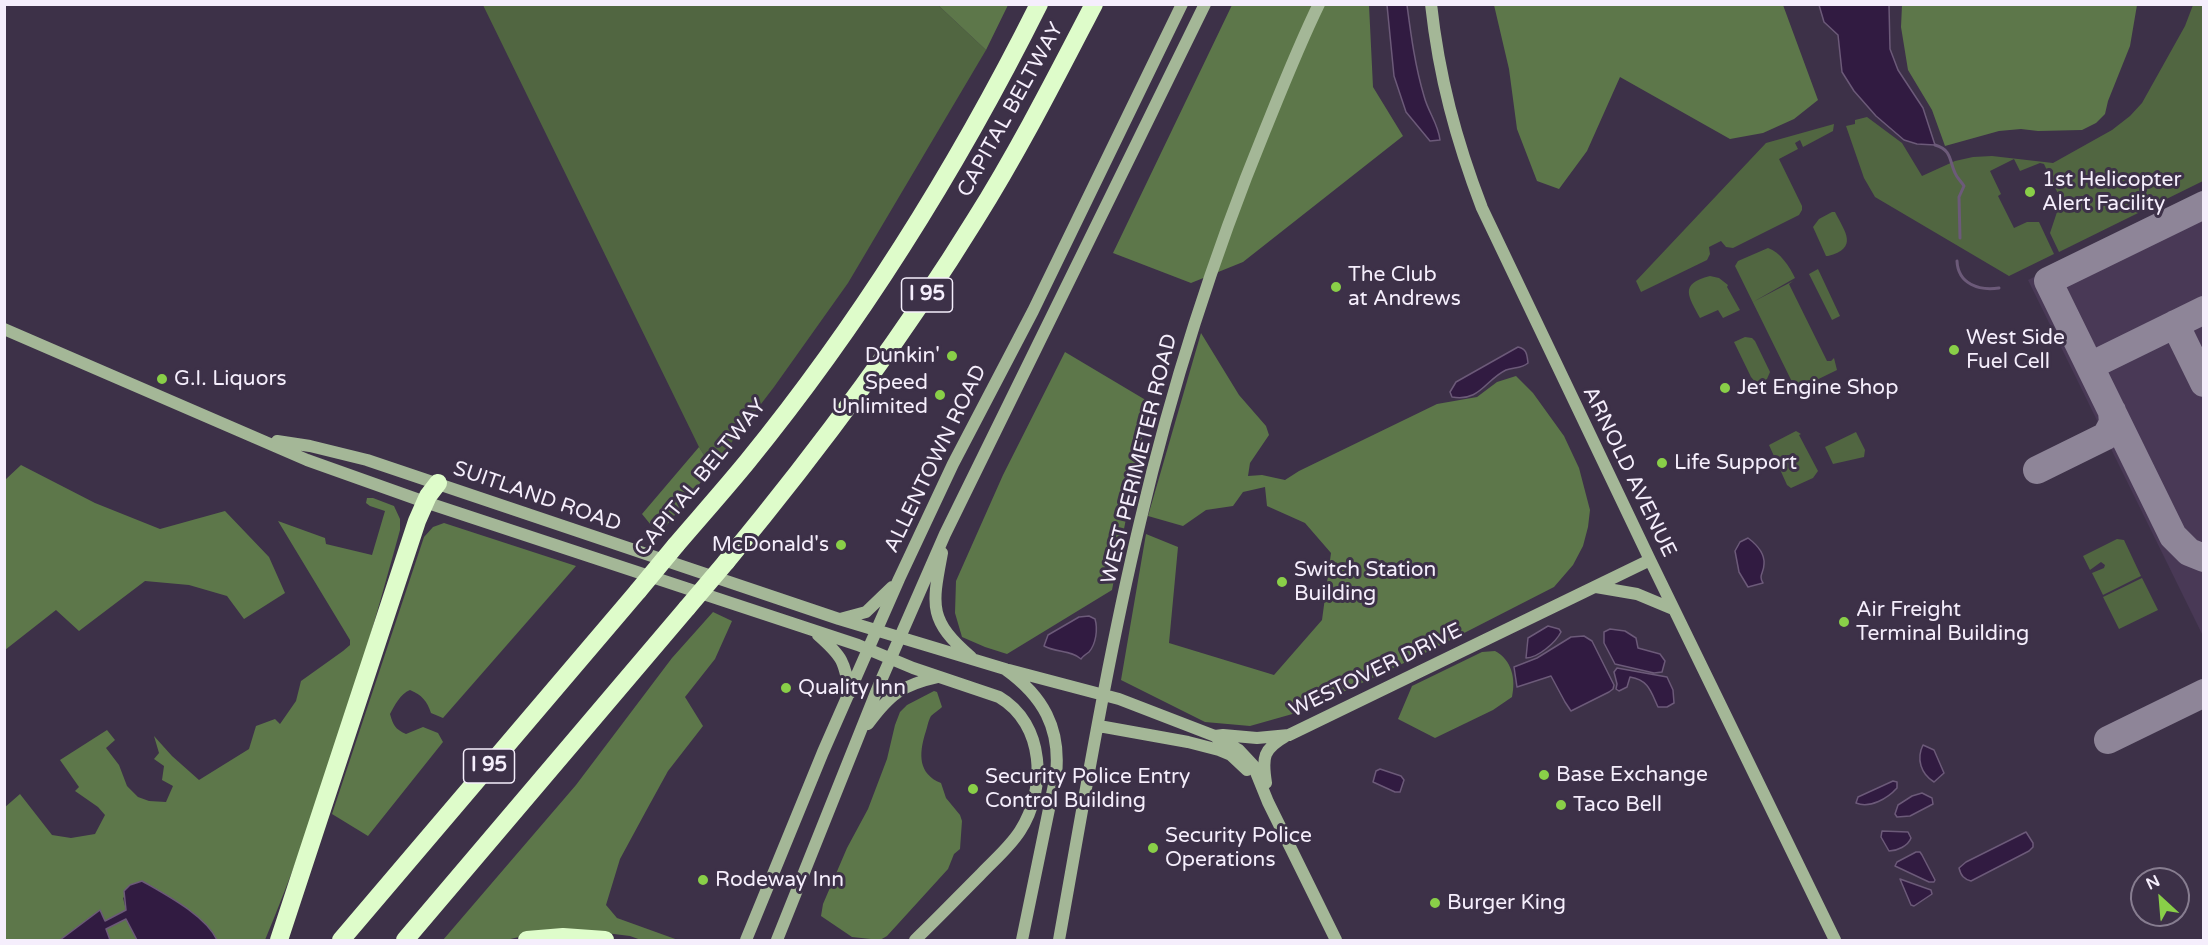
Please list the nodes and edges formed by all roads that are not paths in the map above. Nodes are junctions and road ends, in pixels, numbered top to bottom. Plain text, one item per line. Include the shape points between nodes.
1 (1040, 4) edge
2 (1094, 4) edge
3 (1182, 4) edge
4 (1205, 4) edge
5 (1319, 4) edge
6 (1431, 4) edge
7 (1033, 311) junction
8 (1051, 319) junction
9 (4, 329) edge
10 (261, 439) junction
11 (438, 483) junction
12 (425, 502) junction
13 (945, 534) junction
14 (1650, 560) junction
15 (899, 579) junction
16 (1594, 587) junction
17 (1673, 609) junction
18 (839, 620) junction
19 (813, 630) junction
20 (877, 631) junction
21 (900, 637) junction
22 (868, 650) junction
23 (890, 658) junction
24 (977, 662) junction
25 (1005, 669) junction
26 (939, 676) junction
27 (850, 693) junction
28 (1104, 694) junction
29 (1098, 726) junction
30 (1289, 735) junction
31 (1215, 736) junction
32 (1269, 736) junction
33 (857, 739) junction
34 (1252, 765) junction
35 (1252, 778) junction
36 (1268, 802) junction
37 (279, 940) edge
38 (341, 940) edge
39 (405, 940) edge
40 (527, 940) edge
41 (605, 940) edge
42 (746, 940) edge
43 (777, 940) edge
44 (915, 940) edge
45 (1022, 940) edge
46 (1059, 940) edge
47 (1336, 940) edge
48 (1835, 940) edge

1 - 38 highway, CAPITAL BELTWAY / I 95, bridge via 974,128 892,261 796,398 747,462
2 - 39 highway, CAPITAL BELTWAY / I 95, bridge via 976,219 834,428 726,562
3 - 7 street, ALLENTOWN ROAD
4 - 8 street, ALLENTOWN ROAD
5 - 28 street, WEST PERIMETER ROAD via 1242,184 1189,343 1139,523
6 - 14 street, ARNOLD AVENUE via 1444,89 1479,199
7 - 8 street
7 - 15 street, ALLENTOWN ROAD via 952,464
8 - 13 street, ALLENTOWN ROAD
9 - 10 street, SUITLAND ROAD
10 - 11 street, SUITLAND ROAD via 367,460
10 - 12 street, SUITLAND ROAD via 307,460
11 - 12 highway
11 - 18 street, SUITLAND ROAD
12 - 19 street, SUITLAND ROAD
12 - 37 highway
13 - 21 street, ALLENTOWN ROAD
13 - 24 street via 936,612 946,633
14 - 16 street, WESTOVER DRIVE
14 - 17 street, ARNOLD AVENUE
15 - 18 street via 871,609
15 - 20 street, ALLENTOWN ROAD
16 - 17 street via 1637,594
16 - 30 street, WESTOVER DRIVE
17 - 48 street, ARNOLD AVENUE
18 - 20 street, SUITLAND ROAD
19 - 22 street, SUITLAND ROAD
19 - 27 street via 843,660
20 - 21 street, SUITLAND ROAD
20 - 22 street, ALLENTOWN ROAD
21 - 23 street, ALLENTOWN ROAD
21 - 24 street, SUITLAND ROAD
22 - 23 street, SUITLAND ROAD
22 - 27 street, ALLENTOWN ROAD
23 - 26 street, SUITLAND ROAD
23 - 33 street, ALLENTOWN ROAD
24 - 25 street, WESTOVER DRIVE
25 - 28 street, WESTOVER DRIVE
25 - 45 street via 1047,713 1058,751
26 - 33 street via 896,692
26 - 44 street, SUITLAND ROAD via 999,697 1021,714 1034,737 1037,776 1028,814 1012,842
27 - 42 street, ALLENTOWN ROAD
28 - 29 street, WEST PERIMETER ROAD
28 - 31 street, WESTOVER DRIVE
29 - 35 street via 1219,750 1243,764
29 - 46 street, WEST PERIMETER ROAD
30 - 32 street, WESTOVER DRIVE
30 - 36 street via 1274,742 1265,756
31 - 32 street, WESTOVER DRIVE
31 - 34 street via 1239,750
32 - 34 street
33 - 43 street, ALLENTOWN ROAD
34 - 35 street
34 - 36 street
35 - 36 street via 1259,794
36 - 47 street
40 - 41 highway

